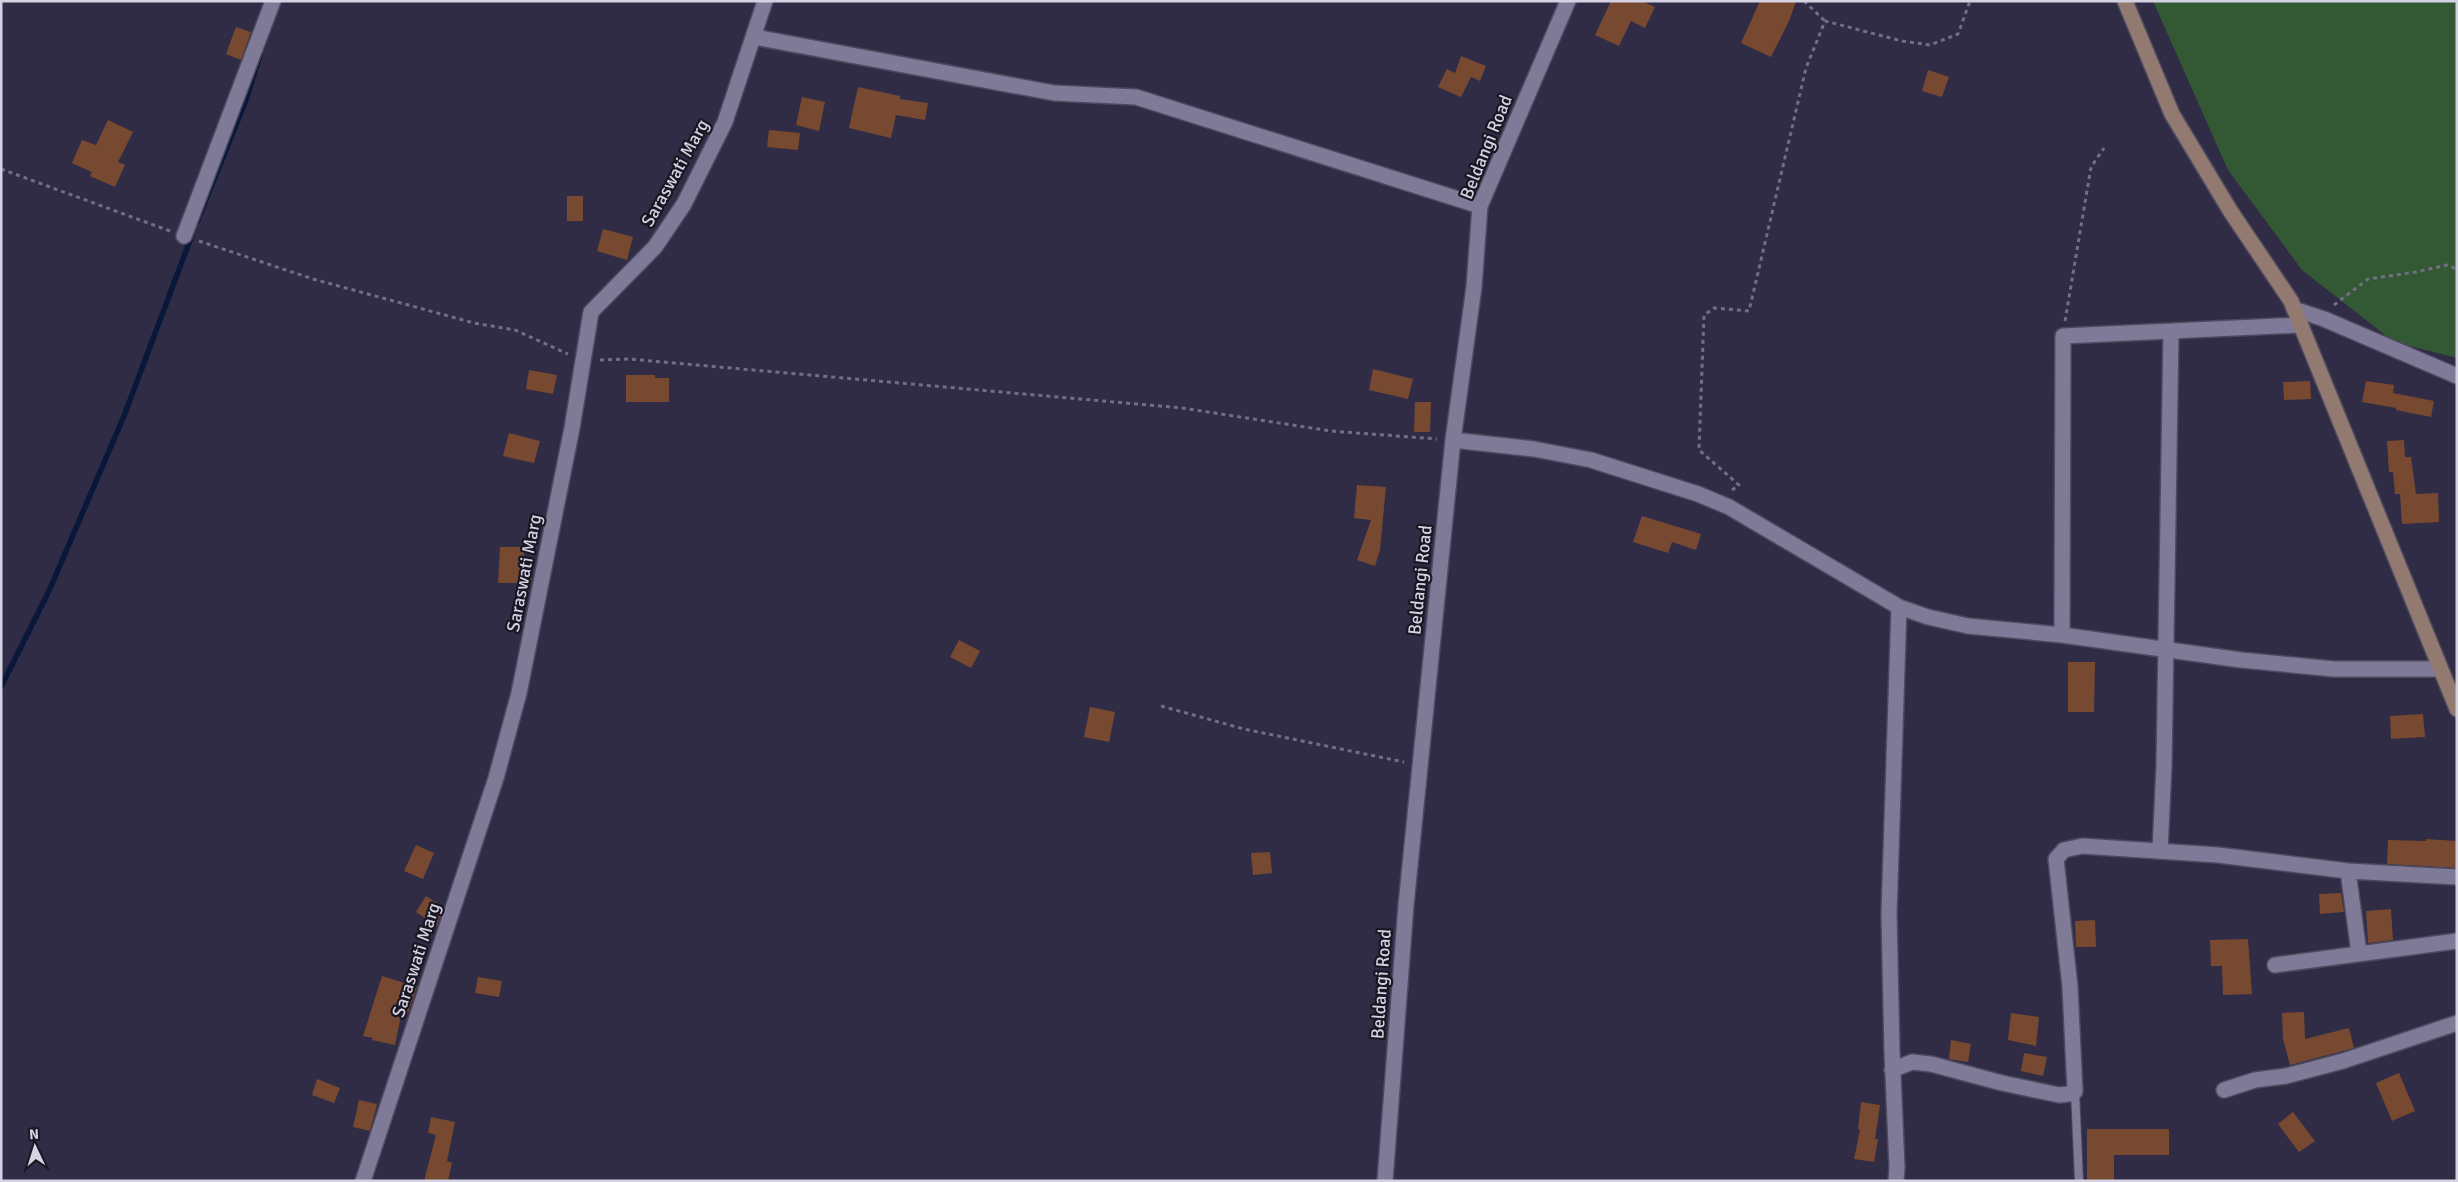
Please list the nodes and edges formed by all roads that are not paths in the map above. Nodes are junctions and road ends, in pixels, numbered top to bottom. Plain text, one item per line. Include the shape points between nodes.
1 (273, 1) edge
2 (765, 1) edge
3 (1568, 1) edge
4 (2125, 1) edge
5 (754, 37) junction
6 (1480, 206) junction
7 (184, 236) road end
8 (2294, 309) junction
9 (2300, 325) junction
10 (2171, 331) junction
11 (2457, 376) edge
12 (1453, 440) junction
13 (1899, 606) junction
14 (2062, 635) junction
15 (2165, 648) junction
16 (2440, 669) junction
17 (2457, 710) edge
18 (2160, 851) junction
19 (2348, 871) junction
20 (2457, 877) edge
21 (2457, 941) edge
22 (2360, 953) junction
23 (2275, 965) dead end
24 (2457, 1022) edge
25 (1892, 1070) junction
26 (2224, 1090) dead end
27 (2075, 1091) junction
28 (363, 1181) edge
29 (1385, 1181) edge
30 (1896, 1181) edge
31 (2079, 1181) edge

1 - 7 street
2 - 5 street, Saraswati Marg
3 - 6 street, Beldangi Road
4 - 8 street via 2172,114
5 - 6 street via 1054,93 1136,97
5 - 28 street, Saraswati Marg via 725,122 684,204 655,247 591,312 572,428 519,693 496,778
6 - 12 street, Beldangi Road via 1474,287
8 - 9 street
8 - 11 street
9 - 10 street
9 - 16 street
10 - 14 street via 2063,336
10 - 15 street
12 - 13 street via 1534,449 1591,460 1698,494 1729,507
12 - 29 street, Beldangi Road via 1406,905
13 - 14 street via 1928,618 1968,626
13 - 25 street via 1889,914
14 - 15 street
15 - 16 street via 2241,660 2334,669
15 - 18 street
16 - 17 street
18 - 19 street
18 - 27 street via 2082,846 2064,850 2056,860 2070,987
19 - 20 street
19 - 22 street
21 - 22 street
22 - 23 street
24 - 26 street via 2343,1061
25 - 27 street via 1912,1062 1931,1064 2059,1095
25 - 30 street via 1898,1167
27 - 31 lane

